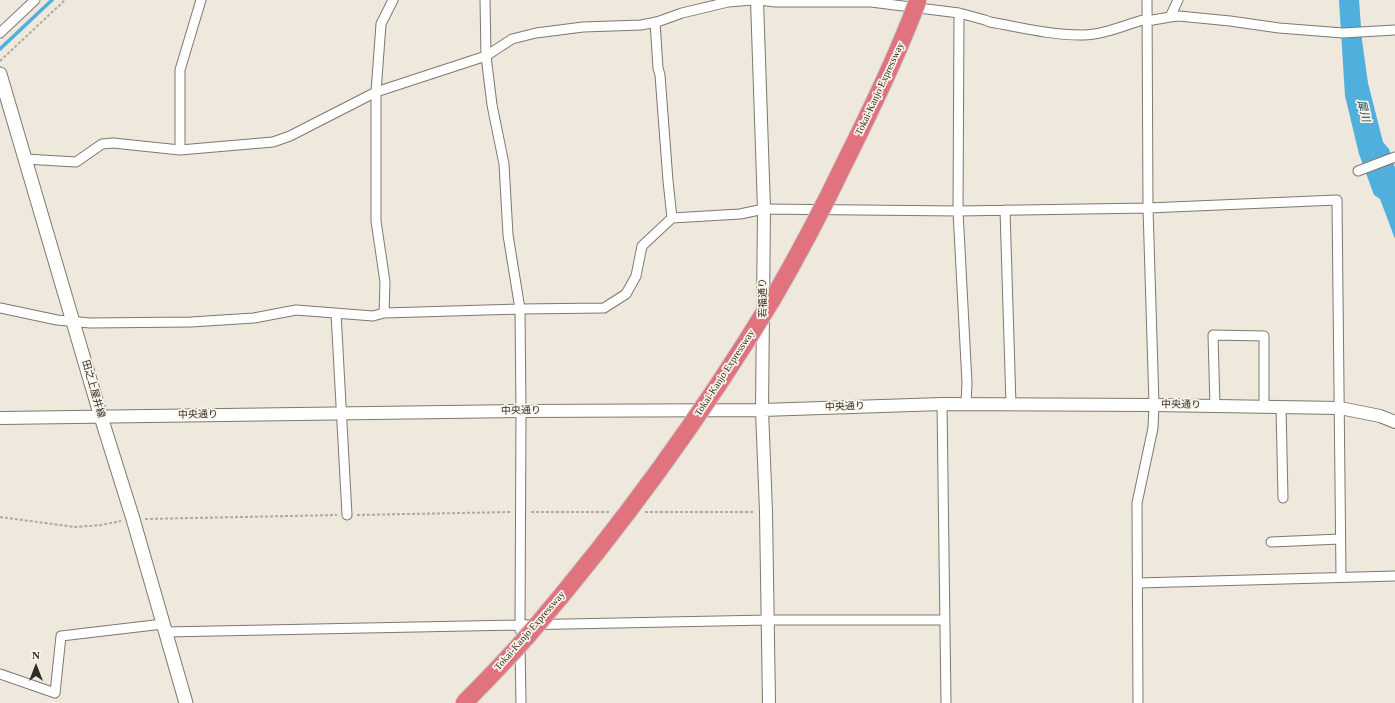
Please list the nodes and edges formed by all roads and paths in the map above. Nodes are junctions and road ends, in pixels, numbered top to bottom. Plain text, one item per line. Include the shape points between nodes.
1 (35, 0) edge
2 (65, 0) edge
3 (201, 0) edge
4 (393, 0) edge
5 (485, 0) edge
6 (753, 0) edge
7 (758, 0) edge
8 (918, 0) edge
9 (1148, 0) edge
10 (1178, 0) edge
11 (959, 13) junction
12 (1170, 16) junction
13 (656, 22) junction
14 (1147, 22) junction
15 (1395, 30) edge
16 (0, 33) edge
17 (486, 56) junction
18 (0, 61) edge
19 (0, 74) edge
20 (376, 92) junction
21 (180, 150) junction
22 (1395, 157) edge
23 (25, 159) junction
24 (1358, 171) dead end
25 (1148, 208) junction
26 (764, 209) junction
27 (1005, 210) junction
28 (958, 211) junction
29 (672, 218) junction
30 (0, 308) edge
31 (520, 309) junction
32 (336, 313) junction
33 (384, 313) junction
34 (73, 321) junction
35 (942, 404) junction
36 (966, 404) junction
37 (1011, 405) junction
38 (1154, 405) junction
39 (1215, 406) junction
40 (1264, 407) junction
41 (1281, 407) junction
42 (1340, 408) junction
43 (762, 410) junction
44 (521, 411) junction
45 (341, 413) junction
46 (101, 417) junction
47 (0, 418) edge
48 (1395, 422) edge
49 (1283, 498) dead end
50 (520, 512) junction
51 (615, 512) dead end
52 (639, 512) dead end
53 (766, 512) junction
54 (347, 515) junction
55 (0, 517) edge
56 (133, 519) junction
57 (1340, 540) junction
58 (1271, 542) dead end
59 (1395, 576) edge
60 (1340, 577) junction
61 (1138, 583) junction
62 (768, 620) junction
63 (945, 620) junction
64 (520, 625) junction
65 (164, 628) junction
66 (0, 674) edge
67 (55, 693) junction
68 (54, 703) edge
69 (186, 703) edge
70 (464, 703) edge
71 (521, 703) edge
72 (769, 703) edge
73 (946, 703) edge
74 (1138, 703) edge

1 - 16 street
2 - 18 path
3 - 21 street via 180,70
4 - 20 street via 381,24
5 - 17 street
6 - 13 street via 728,2
7 - 11 street via 871,2
7 - 26 street, 若福通り
8 - 70 highway, Tokai-Kanjo Expressway, bridge via 864,124 819,216 772,299 712,395 590,561 529,634
9 - 14 street
10 - 12 street
11 - 14 street via 990,22 1082,36 1143,20
11 - 28 street
12 - 14 street
12 - 15 street via 1343,33
13 - 17 street via 536,33 512,39
13 - 29 street
14 - 25 street
17 - 20 street
17 - 31 street via 504,164 508,235
19 - 23 main road, 田之上屋井線
20 - 21 street via 290,136 273,142
20 - 33 street via 376,221 385,282
21 - 23 street via 113,143 102,144 76,162
22 - 24 street
23 - 34 main road, 田之上屋井線
25 - 27 street
25 - 38 street
25 - 42 street via 1337,200
26 - 28 street
26 - 29 street via 740,214
26 - 43 street, 若福通り
27 - 28 street
27 - 37 street
28 - 36 street
29 - 31 street via 642,246 636,276 626,294 604,308
30 - 34 street
31 - 33 street
31 - 44 street
32 - 33 street via 373,316
32 - 34 street via 296,310 254,318 191,322
32 - 45 street
34 - 46 main road, 田之上屋井線
35 - 36 street, 中央通り
35 - 43 street, 中央通り
35 - 63 street
36 - 37 street, 中央通り
37 - 38 street, 中央通り
38 - 39 street, 中央通り
38 - 61 street via 1152,435 1137,503
39 - 40 street, 中央通り
39 - 40 street via 1213,335 1264,336
40 - 41 street, 中央通り
41 - 42 street, 中央通り
41 - 49 street
42 - 48 street, 中央通り via 1380,416
42 - 57 street
43 - 44 street, 中央通り
43 - 53 street, 若福通り
44 - 45 street, 中央通り
44 - 50 street
45 - 46 street, 中央通り
45 - 54 street
46 - 47 street, 中央通り
46 - 56 main road, 田之上屋井線
50 - 51 path
50 - 54 path
50 - 64 street
52 - 53 path
53 - 62 street, 若福通り
54 - 56 path
55 - 56 path via 75,527
56 - 65 main road, 田之上屋井線
57 - 58 street
57 - 60 street
59 - 60 street
60 - 61 street
61 - 74 street
62 - 63 street
62 - 64 street
62 - 72 street, 若福通り
63 - 73 street
64 - 65 street
64 - 71 street
65 - 67 street via 61,636
65 - 69 main road, 田之上屋井線
66 - 67 street
67 - 68 street

